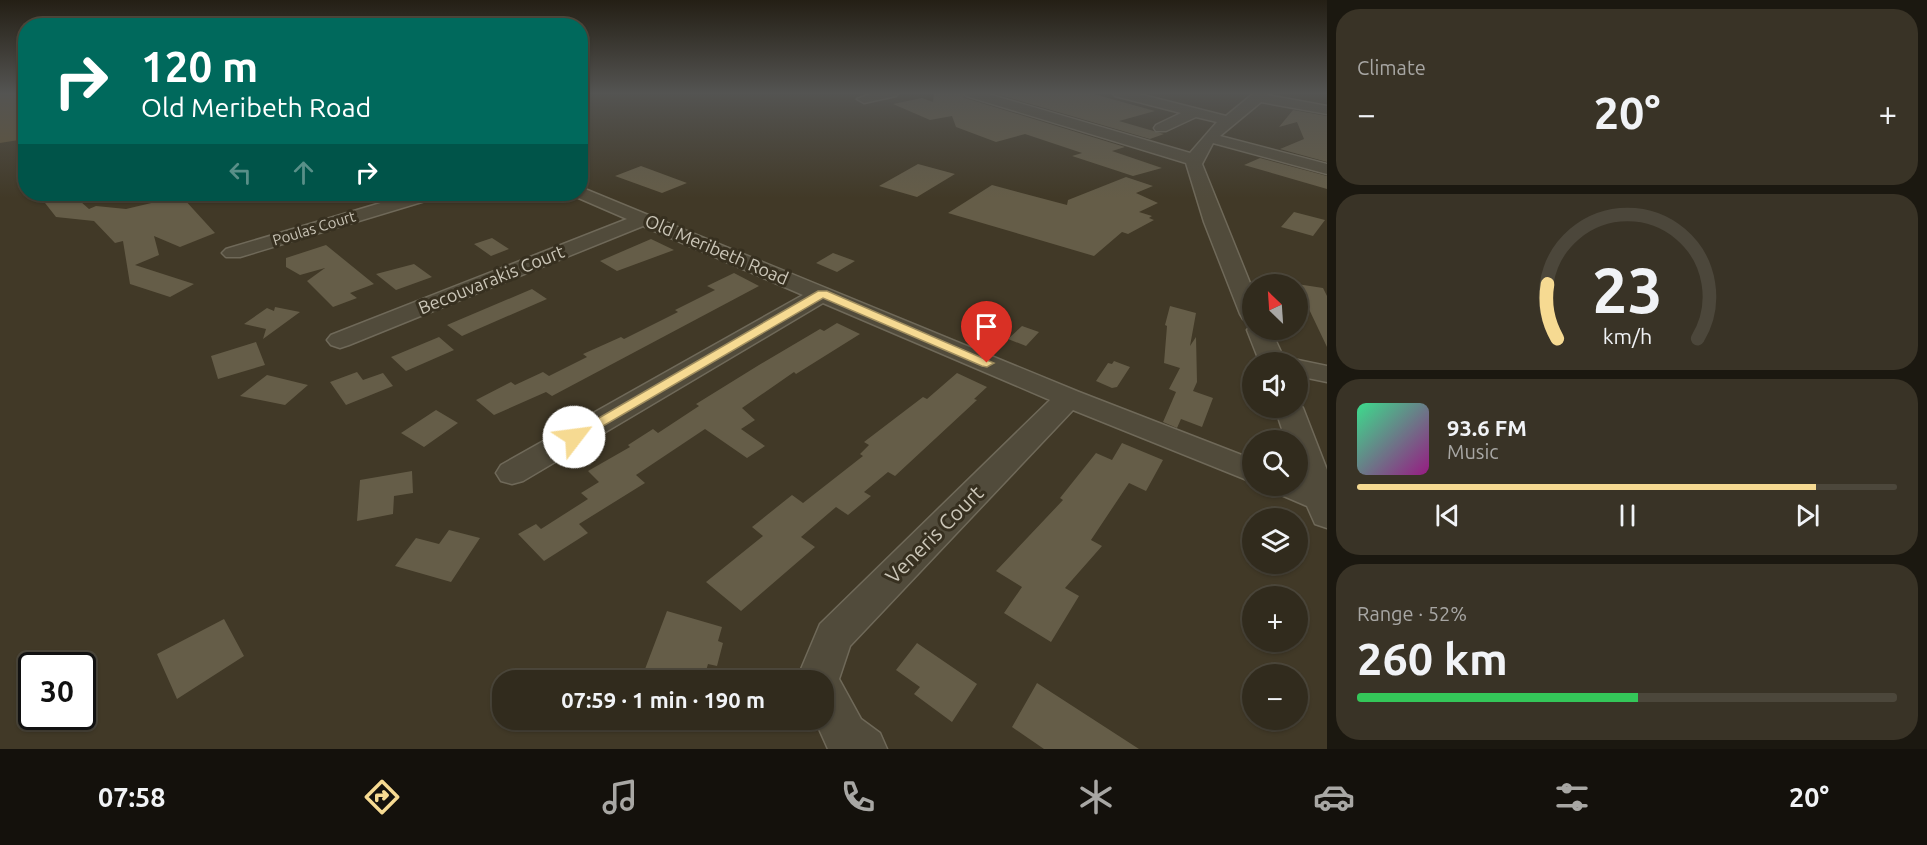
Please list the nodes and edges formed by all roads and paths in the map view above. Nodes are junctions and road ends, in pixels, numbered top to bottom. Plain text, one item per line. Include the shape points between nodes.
1 (1088, 128) edge
2 (1202, 128) edge
3 (1216, 128) edge
4 (1221, 128) edge
5 (1219, 130) junction
6 (1195, 160) junction
7 (1327, 169) edge
8 (588, 195) edge
9 (406, 201) edge
10 (642, 219) junction
11 (233, 253) dead end
12 (1242, 290) edge
13 (823, 293) junction
14 (340, 340) dead end
15 (1308, 370) edge
16 (1327, 374) edge
17 (1070, 398) junction
18 (1293, 418) edge
19 (1242, 467) edge
20 (512, 473) dead end
21 (1306, 496) edge
22 (1324, 507) edge
23 (821, 670) edge
24 (834, 714) edge
25 (864, 749) edge

1 - 6 street
2 - 5 street
3 - 5 street
4 - 5 street
5 - 6 street
5 - 7 street
6 - 12 street via 1214,222
8 - 10 street, Old Meribeth Road
9 - 11 street, Poulas Court
10 - 13 street, Old Meribeth Road
10 - 14 street, Becouvarakis Court
13 - 17 street, Old Meribeth Road
13 - 20 street
15 - 16 street
17 - 19 street, Old Meribeth Road
17 - 23 street, Veneris Court via 834,636
18 - 22 street
21 - 22 street
24 - 25 street via 845,735

